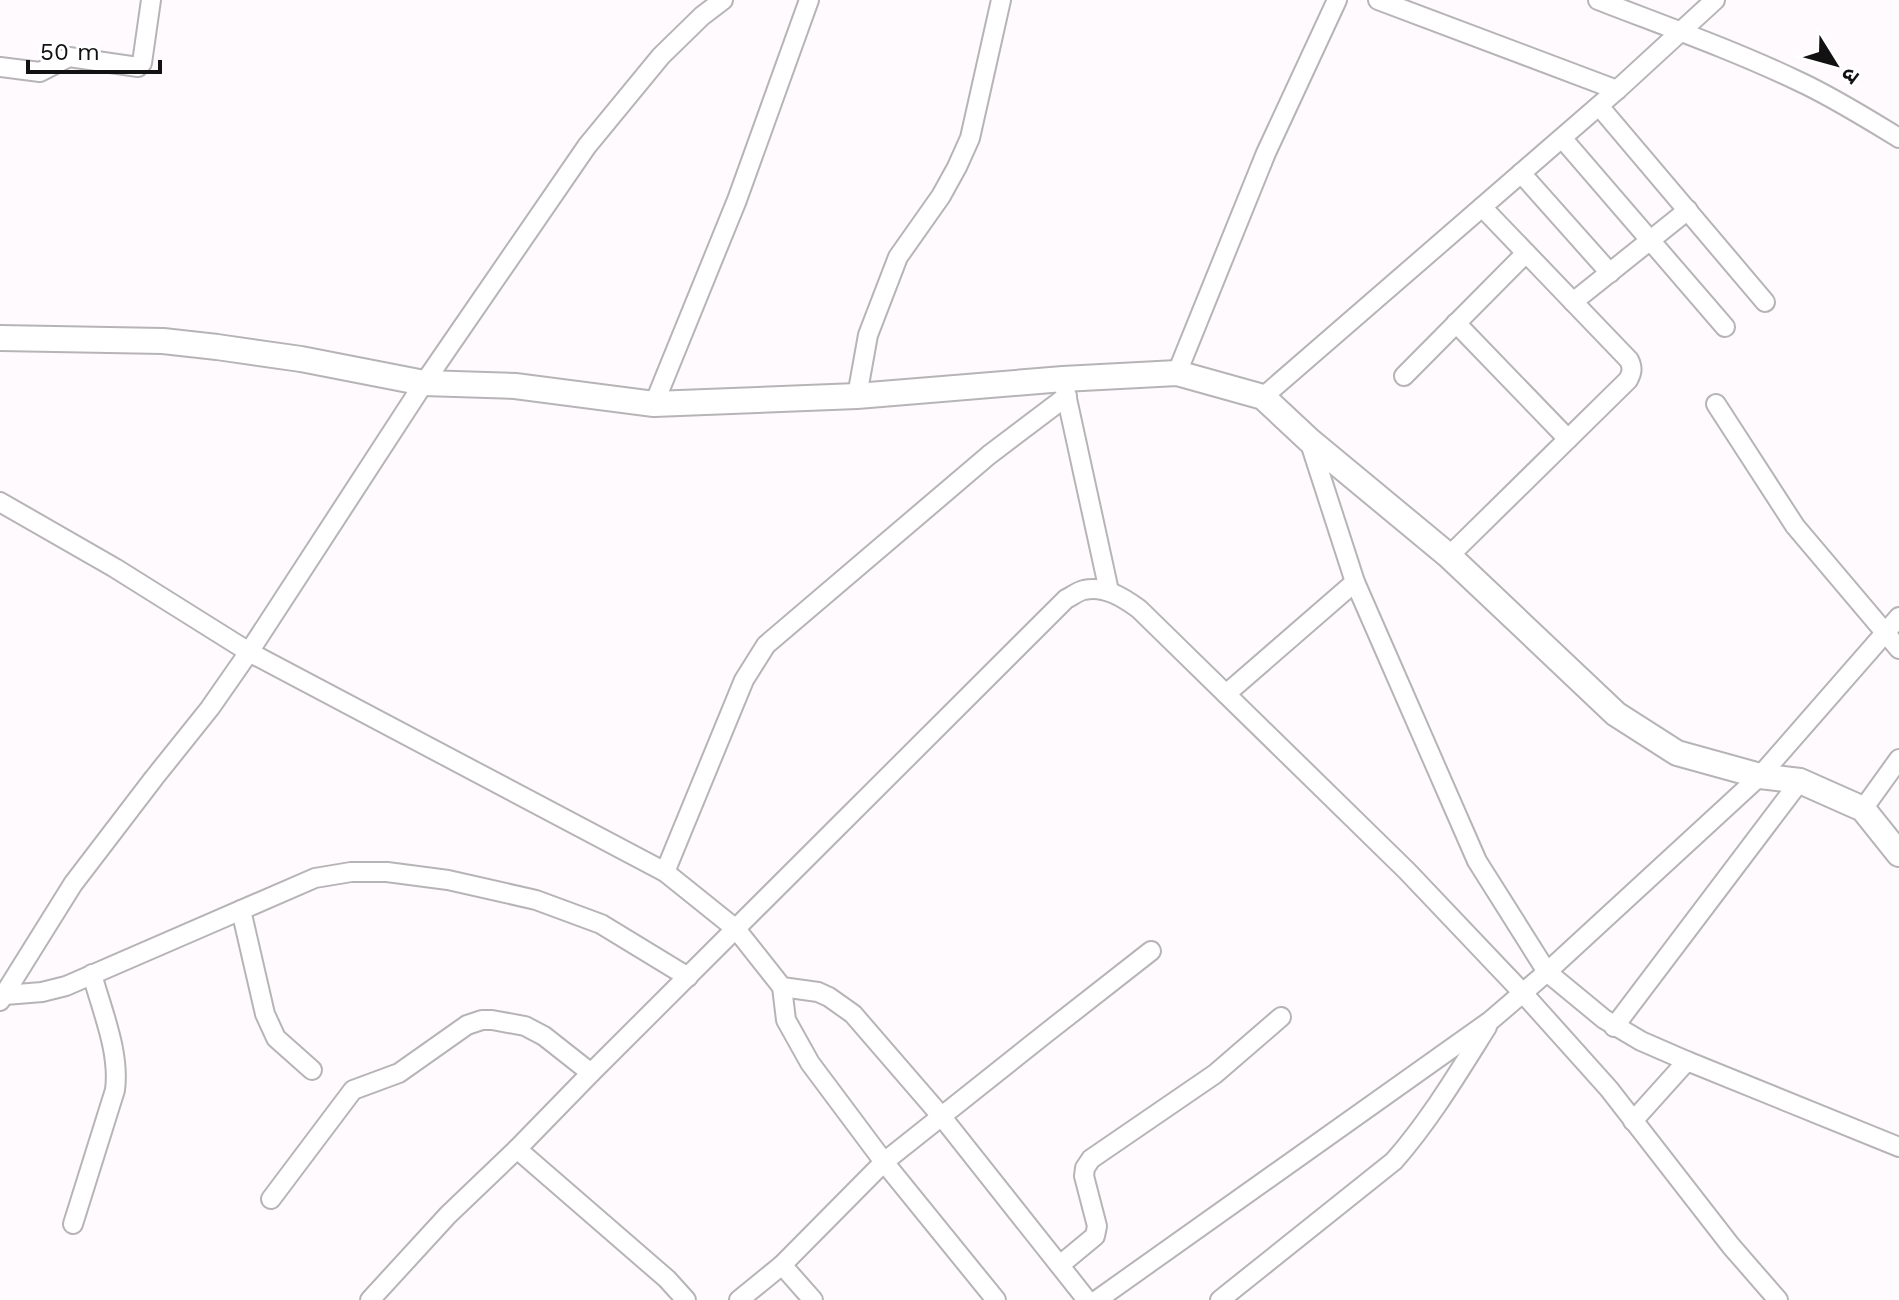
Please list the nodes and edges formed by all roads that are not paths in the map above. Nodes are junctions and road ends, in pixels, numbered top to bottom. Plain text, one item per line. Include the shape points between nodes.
1 (151, 0) edge
2 (723, 0) edge
3 (809, 0) edge
4 (1001, 0) edge
5 (1337, 0) edge
6 (1378, 0) edge
7 (1598, 0) edge
8 (1715, 0) edge
9 (1681, 32) junction
10 (0, 67) edge
11 (1617, 90) junction
12 (1599, 106) junction
13 (1562, 138) junction
14 (1899, 138) edge
15 (1521, 173) junction
16 (1482, 207) junction
17 (1688, 210) junction
18 (1651, 240) junction
19 (1526, 253) junction
20 (1610, 273) junction
21 (1573, 302) junction
22 (1765, 302) dead end
23 (1456, 323) junction
24 (1725, 327) dead end
25 (0, 338) edge
26 (1177, 373) junction
27 (1404, 376) dead end
28 (424, 383) junction
29 (1065, 387) junction
30 (857, 396) junction
31 (1263, 397) junction
32 (654, 404) junction
33 (1716, 404) dead end
34 (1568, 439) junction
35 (1309, 440) junction
36 (0, 502) edge
37 (1449, 556) junction
38 (1355, 582) junction
39 (1109, 591) junction
40 (1899, 617) edge
41 (1886, 633) junction
42 (1899, 649) edge
43 (249, 652) junction
44 (1226, 694) junction
45 (1899, 759) edge
46 (1760, 776) junction
47 (1800, 781) junction
48 (1863, 809) junction
49 (1899, 854) edge
50 (665, 872) junction
51 (241, 910) junction
52 (736, 929) junction
53 (1151, 951) dead end
54 (1547, 972) junction
55 (92, 974) junction
56 (688, 977) junction
57 (782, 987) junction
58 (1522, 992) junction
59 (3, 998) edge
60 (1281, 1017) dead end
61 (1490, 1021) junction
62 (1614, 1027) junction
63 (1687, 1061) junction
64 (312, 1070) dead end
65 (591, 1073) junction
66 (942, 1117) junction
67 (1633, 1121) junction
68 (1899, 1147) edge
69 (517, 1149) junction
70 (884, 1162) junction
71 (271, 1199) dead end
72 (73, 1224) dead end
73 (782, 1265) junction
74 (1060, 1265) junction
75 (1105, 1298) edge
76 (370, 1300) edge
77 (686, 1300) edge
78 (739, 1300) edge
79 (813, 1300) edge
80 (996, 1300) edge
81 (1087, 1300) edge
82 (1220, 1300) edge
83 (1778, 1300) edge

1 - 10 street via 138,67 69,57 40,72
2 - 28 street via 661,56 587,146
3 - 32 street via 737,200
4 - 30 street via 970,138 941,196 898,257 868,335
5 - 26 street via 1266,153
6 - 11 street
7 - 9 street
8 - 9 street
9 - 11 street
9 - 14 street via 1798,81
11 - 12 street
12 - 13 street
12 - 17 street
13 - 15 street
13 - 18 street
15 - 16 street
15 - 20 street
16 - 19 street
16 - 31 street
17 - 18 street
17 - 22 street
18 - 20 street
18 - 24 street
19 - 21 street
19 - 23 street
20 - 21 street
21 - 34 street via 1632,366 1628,380
23 - 27 street
23 - 34 street
25 - 28 main road via 176,342
26 - 29 main road
26 - 31 main road
28 - 32 main road via 515,386
28 - 43 street
29 - 30 main road
29 - 39 street
29 - 50 street via 766,645 744,680
30 - 32 main road
31 - 35 main road
33 - 41 street via 1795,526
34 - 37 street
35 - 37 main road
35 - 38 street
36 - 43 street
37 - 46 main road via 1616,714 1677,753
38 - 44 street
38 - 54 street via 1477,861
39 - 44 street via 1139,609
39 - 52 street via 1085,590 1066,599
40 - 41 street
41 - 42 street
41 - 46 street
43 - 50 street
43 - 59 street via 73,884
44 - 58 street
45 - 48 street
46 - 47 main road
46 - 54 street
47 - 48 main road
47 - 62 street
48 - 49 main road
50 - 52 street
51 - 55 street
51 - 56 street via 315,878 351,872 448,880 536,900 601,924
51 - 64 street via 265,1014 276,1038
52 - 56 street
52 - 57 street
53 - 66 street
54 - 58 street
54 - 62 street
55 - 59 street via 54,989
55 - 72 street via 117,1078
56 - 65 street
57 - 66 street via 818,992 853,1014
57 - 70 street via 786,1020 810,1063
58 - 61 street
58 - 67 street
60 - 74 street via 1215,1074 1091,1159 1084,1176 1095,1236
61 - 75 street
61 - 82 street via 1438,1105 1394,1161
62 - 63 street
63 - 67 street
63 - 68 street
65 - 69 street
65 - 71 street via 525,1026 492,1020 467,1025 399,1073 353,1090
66 - 70 street
66 - 74 street
67 - 83 street
69 - 76 street
69 - 77 street
70 - 73 street
70 - 80 street
73 - 78 street
73 - 79 street
74 - 81 street

